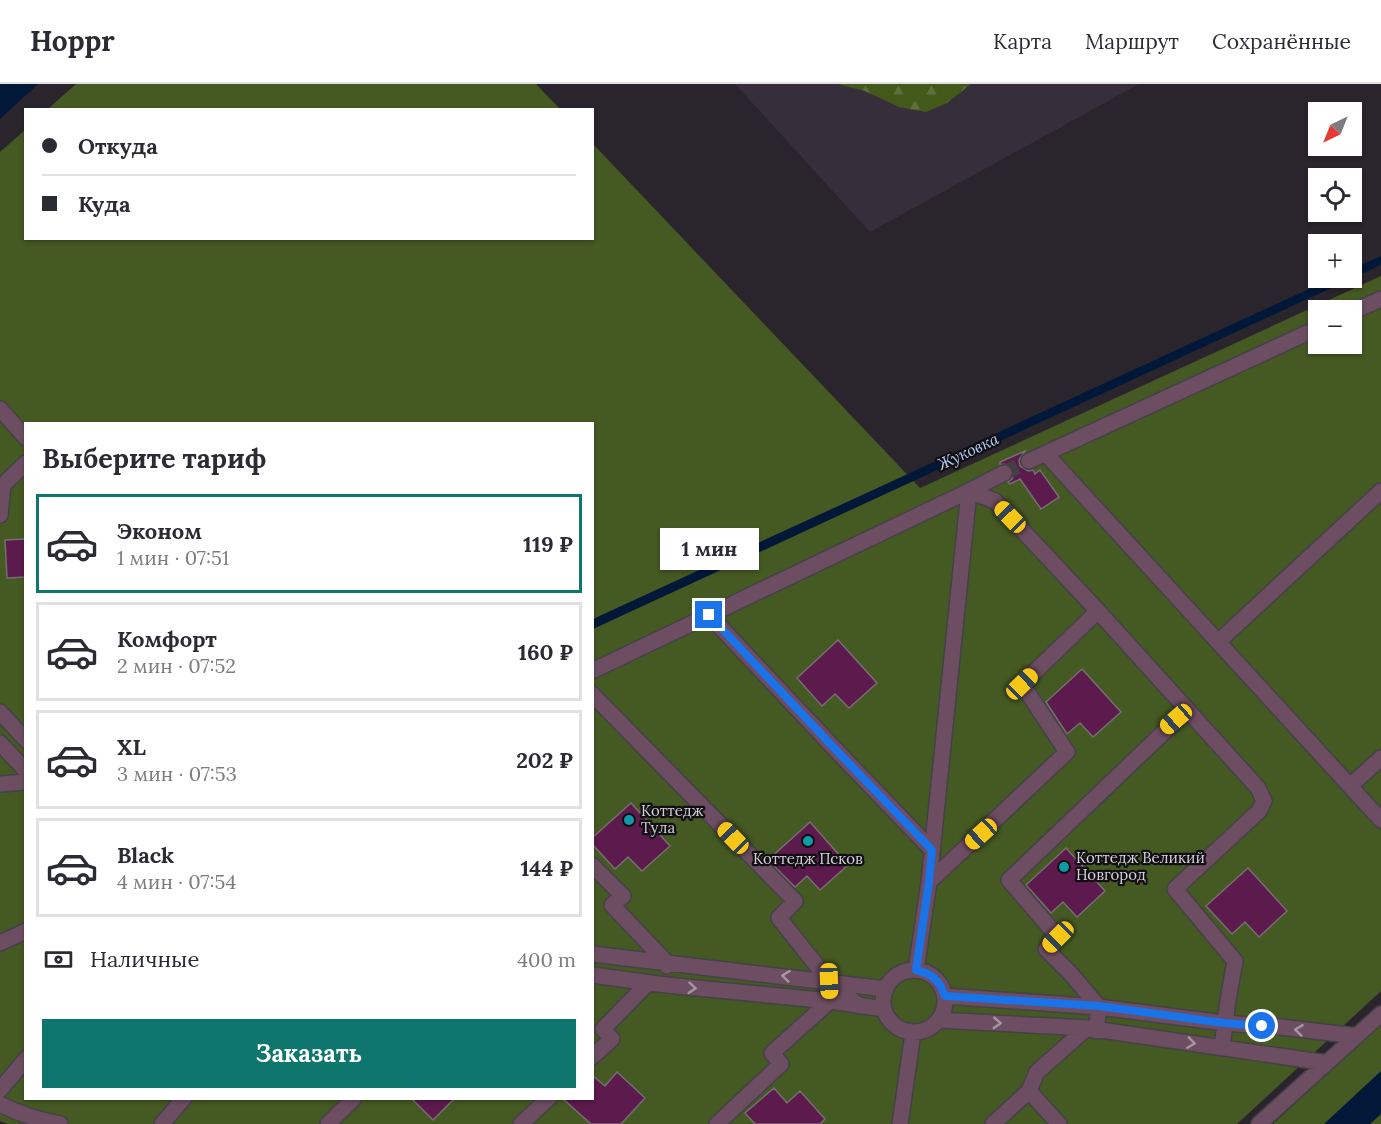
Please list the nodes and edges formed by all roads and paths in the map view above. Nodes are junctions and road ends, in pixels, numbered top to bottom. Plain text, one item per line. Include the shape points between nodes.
1 (1381, 299) edge
2 (1362, 308) edge
3 (1308, 333) edge
4 (0, 409) edge
5 (24, 436) edge
6 (1046, 454) junction
7 (1029, 461) tunnel mouth
8 (24, 465) edge
9 (1004, 473) tunnel mouth
10 (969, 491) junction
11 (1381, 491) edge
12 (0, 515) edge
13 (1098, 611) junction
14 (709, 615) junction
15 (1218, 642) junction
16 (594, 669) edge
17 (594, 696) edge
18 (1187, 710) junction
19 (0, 712) edge
20 (24, 738) edge
21 (0, 743) edge
22 (1381, 758) edge
23 (24, 769) edge
24 (24, 782) edge
25 (0, 784) edge
26 (1350, 786) junction
27 (1381, 820) edge
28 (932, 850) junction
29 (594, 867) edge
30 (929, 882) junction
31 (24, 932) edge
32 (0, 943) edge
33 (594, 954) edge
34 (668, 964) junction
35 (916, 970) junction
36 (594, 975) edge
37 (829, 981) junction
38 (648, 982) junction
39 (666, 985) junction
40 (886, 989) junction
41 (945, 996) junction
42 (830, 1000) junction
43 (859, 1005) junction
44 (1099, 1006) junction
45 (884, 1009) junction
46 (1381, 1014) edge
47 (939, 1020) junction
48 (1224, 1023) junction
49 (1091, 1030) junction
50 (913, 1032) junction
51 (1357, 1036) junction
52 (1222, 1047) junction
53 (594, 1056) edge
54 (24, 1061) edge
55 (1328, 1063) junction
56 (0, 1090) edge
57 (1029, 1091) junction
58 (182, 1100) edge
59 (352, 1100) edge
60 (547, 1100) edge
61 (0, 1104) edge
62 (899, 1123) edge
63 (60, 1124) edge
64 (162, 1124) edge
65 (328, 1124) edge
66 (521, 1124) edge
67 (717, 1124) edge
68 (993, 1124) edge
69 (1059, 1124) edge
70 (1259, 1124) edge

1 - 2 street
3 - 6 street
4 - 5 street
6 - 7 street
6 - 15 street
8 - 12 street via 3,485
9 - 10 street
10 - 13 street via 995,501
10 - 14 street
10 - 28 street
11 - 15 street
13 - 18 street
13 - 30 street via 1022,684 1067,752
14 - 16 street
14 - 28 street
15 - 26 street
17 - 37 street via 795,902 779,918
18 - 44 street via 1009,880 1058,937 1046,949
18 - 48 street via 1258,788 1264,801 1175,889 1235,961
19 - 20 street
21 - 23 street
22 - 26 street
24 - 25 street
26 - 27 street
28 - 30 street
29 - 34 street via 623,896 612,905
30 - 35 street
31 - 32 street
33 - 34 street
37 -> 34 street
34 - 39 street
35 - 40 street via 898,975
35 - 41 street via 935,978
36 - 38 street
37 - 40 street
37 - 42 street
37 - 43 street
38 - 39 street
38 - 53 street via 603,1029 612,1039
39 -> 42 street
40 - 45 street
41 - 44 street
41 - 47 street
42 - 43 street
42 - 67 street via 772,1053 781,1064
43 - 45 street
44 - 48 street
44 - 49 street
45 - 50 street via 895,1026
46 - 51 street
47 -> 49 street
47 - 50 street via 932,1027
51 -> 48 street
48 - 52 street
49 -> 52 street
49 - 57 street via 1037,1072
50 - 62 street
51 - 55 street
52 - 55 street
54 - 56 street
55 - 70 street
57 - 68 street
57 - 69 street
58 - 64 street
59 - 65 street
60 - 66 street
61 - 63 street

